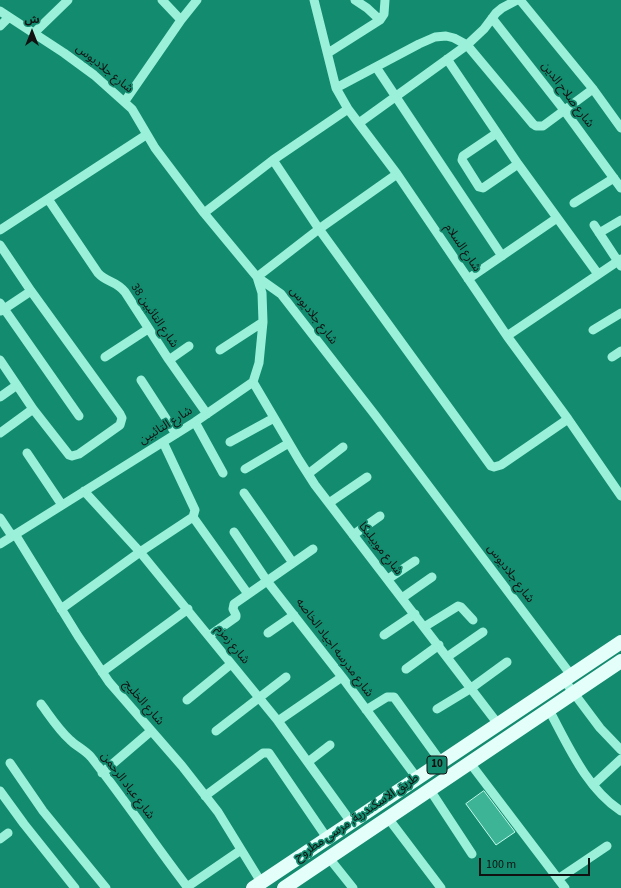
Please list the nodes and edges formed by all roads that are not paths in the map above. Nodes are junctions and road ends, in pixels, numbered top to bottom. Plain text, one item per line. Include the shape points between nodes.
1 (68, 0) edge
2 (162, 0) edge
3 (197, 0) edge
4 (314, 0) edge
5 (355, 0) edge
6 (385, 0) edge
7 (518, 0) edge
8 (0, 11) edge
9 (9, 17) junction
10 (492, 18) junction
11 (181, 20) junction
12 (380, 20) junction
13 (0, 26) edge
14 (34, 33) junction
15 (467, 46) junction
16 (328, 53) junction
17 (447, 60) junction
18 (376, 67) junction
19 (336, 88) junction
20 (593, 89) junction
21 (396, 95) junction
22 (125, 101) junction
23 (348, 109) junction
24 (564, 110) junction
25 (359, 123) junction
26 (621, 128) edge
27 (497, 133) junction
28 (146, 135) junction
29 (273, 160) junction
30 (518, 164) junction
31 (397, 174) junction
32 (614, 178) junction
33 (621, 188) edge
34 (48, 199) junction
35 (574, 203) dead end
36 (204, 213) junction
37 (557, 218) junction
38 (621, 220) edge
39 (594, 225) dead end
40 (319, 229) junction
41 (0, 230) edge
42 (599, 233) junction
43 (0, 245) edge
44 (502, 256) junction
45 (620, 262) edge
46 (598, 274) junction
47 (257, 277) junction
48 (468, 279) junction
49 (31, 291) junction
50 (1, 308) edge
51 (621, 313) edge
52 (263, 322) junction
53 (148, 329) junction
54 (593, 330) dead end
55 (507, 336) junction
56 (189, 346) dead end
57 (220, 350) dead end
58 (621, 351) edge
59 (106, 357) dead end
60 (612, 357) dead end
61 (169, 360) junction
62 (1, 362) edge
63 (141, 380) dead end
64 (254, 382) junction
65 (17, 385) junction
66 (0, 397) edge
67 (33, 409) junction
68 (207, 414) junction
69 (79, 416) dead end
70 (274, 418) junction
71 (568, 419) junction
72 (196, 422) junction
73 (0, 433) edge
74 (176, 434) junction
75 (163, 442) junction
76 (230, 442) dead end
77 (289, 443) junction
78 (343, 448) dead end
79 (28, 452) dead end
80 (245, 469) dead end
81 (223, 473) dead end
82 (308, 474) junction
83 (367, 478) dead end
84 (84, 491) junction
85 (244, 493) dead end
86 (621, 496) edge
87 (329, 503) junction
88 (62, 505) junction
89 (380, 516) dead end
90 (193, 517) junction
91 (0, 518) edge
92 (234, 532) dead end
93 (13, 535) junction
94 (354, 535) junction
95 (0, 544) edge
96 (313, 549) dead end
97 (140, 552) junction
98 (415, 561) dead end
99 (293, 563) junction
100 (432, 577) dead end
101 (388, 579) junction
102 (267, 581) junction
103 (248, 594) junction
104 (402, 598) junction
105 (61, 609) junction
106 (188, 609) junction
107 (415, 614) junction
108 (294, 615) junction
109 (473, 620) dead end
110 (424, 627) junction
111 (483, 632) dead end
112 (268, 633) dead end
113 (384, 635) dead end
114 (209, 636) junction
115 (621, 642) edge
116 (439, 645) junction
117 (447, 657) junction
118 (507, 662) dead end
119 (231, 664) junction
120 (587, 664) junction
121 (619, 665) edge
122 (406, 669) dead end
123 (102, 672) junction
124 (286, 677) dead end
125 (342, 677) junction
126 (568, 678) junction
127 (596, 678) junction
128 (470, 689) junction
129 (573, 693) junction
130 (258, 697) junction
131 (187, 700) dead end
132 (41, 704) dead end
133 (437, 709) dead end
134 (366, 710) junction
135 (549, 710) junction
136 (278, 721) junction
137 (498, 724) junction
138 (151, 731) junction
139 (216, 731) dead end
140 (330, 745) dead end
141 (621, 750) edge
142 (621, 759) edge
143 (308, 762) junction
144 (441, 762) junction
145 (10, 763) dead end
146 (470, 763) junction
147 (102, 773) junction
148 (417, 778) junction
149 (593, 785) junction
150 (430, 790) junction
151 (0, 791) edge
152 (205, 796) junction
153 (621, 811) edge
154 (388, 818) junction
155 (351, 822) junction
156 (8, 833) dead end
157 (327, 838) junction
158 (0, 839) edge
159 (607, 846) dead end
160 (241, 850) junction
161 (472, 854) dead end
162 (329, 858) junction
163 (558, 879) junction
164 (257, 885) edge
165 (75, 888) edge
166 (106, 888) edge
167 (187, 888) edge
168 (284, 888) edge
169 (353, 888) edge
170 (441, 888) edge
171 (565, 888) edge

1 - 14 street
2 - 11 street
3 - 11 street
4 - 16 street, شارع السلام
5 - 12 street
6 - 12 street via 384,14
7 - 10 street via 502,8
7 - 20 street
8 - 9 street, شارع جلاديوس
9 - 13 street
9 - 14 street, شارع جلاديوس
10 - 15 street
10 - 24 street, شارع صلاح الدين
11 - 22 street
12 - 16 street
14 - 22 street, شارع جلاديوس
15 - 17 street
15 - 18 street via 454,38 435,37
15 - 24 street via 532,124 543,126
16 - 19 street, شارع السلام
17 - 21 street
17 - 27 street
18 - 19 street
18 - 21 street
19 - 23 street, شارع السلام
20 - 24 street
20 - 26 street
21 - 25 street
21 - 44 street
22 - 28 street, شارع جلاديوس
23 - 25 street, شارع السلام
23 - 29 street
24 - 32 street, شارع صلاح الدين
25 - 31 street, شارع السلام
27 - 30 street
27 - 30 street via 462,158 479,188 483,188
28 - 34 street
28 - 36 street, شارع جلاديوس
29 - 36 street
29 - 40 street
30 - 37 street
31 - 40 street
31 - 48 street, شارع السلام
32 - 33 street, شارع صلاح الدين
32 - 35 street
34 - 41 street
34 - 53 street, شارع التائبين 38 via 98,273 120,286
36 - 47 street, شارع جلاديوس
37 - 44 street
37 - 46 street
38 - 42 street
39 - 42 street
40 - 47 street
40 - 71 street via 491,466 501,465
42 - 45 street
43 - 49 street
44 - 48 street
45 - 46 street
46 - 55 street
47 - 52 street via 262,293
47 - 126 street, شارع جلاديوس via 281,294 370,409
48 - 55 street, شارع السلام
49 - 50 street
49 - 67 street via 120,414 122,422 91,446 72,456 66,452
50 - 69 street
51 - 54 street
52 - 57 street
52 - 64 street via 259,363
53 - 59 street
53 - 61 street, شارع التائبين 38
55 - 71 street, شارع السلام
56 - 61 street
58 - 60 street
61 - 68 street, شارع التائبين 38
62 - 65 street
63 - 74 street
64 - 68 street, شارع التائبين
64 - 70 street, شارع موبيليكا
65 - 66 street
65 - 67 street
67 - 73 street
68 - 72 street, شارع التائبين
70 - 76 street
70 - 77 street, شارع موبيليكا
71 - 86 street, شارع السلام
72 - 74 street, شارع التائبين
72 - 81 street
74 - 75 street, شارع التائبين
75 - 84 street, شارع التائبين
75 - 90 street via 194,510
77 - 80 street
77 - 82 street, شارع موبيليكا
78 - 82 street
79 - 88 street
82 - 87 street, شارع موبيليكا
83 - 87 street
84 - 88 street, شارع التائبين
84 - 97 street, شارع زمزم
85 - 99 street
87 - 94 street, شارع موبيليكا
88 - 93 street, شارع التائبين
89 - 94 street
90 - 97 street
90 - 103 street
91 - 93 street, شارع الخليج
92 - 102 street, شارع مدرسه اجياد الخاصه
93 - 95 street, شارع التائبين
93 - 105 street, شارع الخليج
94 - 101 street, شارع موبيليكا
96 - 99 street
97 - 105 street
97 - 106 street, شارع زمزم
98 - 101 street
99 - 102 street
100 - 104 street
101 - 104 street, شارع موبيليكا
102 - 103 street
102 - 108 street, شارع مدرسه اجياد الخاصه
103 - 114 street via 233,606 236,617
104 - 107 street, شارع موبيليكا
105 - 123 street, شارع الخليج
106 - 114 street, شارع زمزم
106 - 123 street
107 - 110 street, شارع موبيليكا
107 - 113 street
108 - 112 street
108 - 125 street, شارع مدرسه اجياد الخاصه
109 - 110 street via 458,606
110 - 116 street, شارع موبيليكا
111 - 117 street
114 - 119 street, شارع زمزم
115 - 120 main road, طريق الاسكندرية, مرسى مطروح / 10
116 - 117 street, شارع موبيليكا
116 - 122 street
117 - 128 street, شارع موبيليكا
118 - 128 street
119 - 130 street, شارع زمزم
119 - 131 street
120 - 126 main road, طريق الاسكندرية, مرسى مطروح / 10
120 - 127 main road
121 - 127 main road, طريق الاسكندرية, مرسى مطروح / 10
123 - 138 street, شارع الخليج
124 - 130 street
125 - 134 street, شارع مدرسه اجياد الخاصه
125 - 136 street
126 - 129 street, شارع جلاديوس
126 - 137 main road, طريق الاسكندرية, مرسى مطروح / 10
127 - 129 main road, طريق الاسكندرية, مرسى مطروح / 10
128 - 133 street
128 - 137 street, شارع موبيليكا
129 - 135 main road, طريق الاسكندرية, مرسى مطروح / 10
129 - 141 street, شارع جلاديوس
130 - 136 street, شارع زمزم
130 - 139 street
132 - 147 street, شارع عباد الرحمن via 63,733 90,756
134 - 144 street via 387,697 394,697
134 - 148 street, شارع مدرسه اجياد الخاصه
135 - 146 main road, طريق الاسكندرية, مرسى مطروح / 10
135 - 149 street
136 - 143 street, شارع زمزم
137 - 144 main road, طريق الاسكندرية, مرسى مطروح / 10
138 - 147 street
138 - 152 street, شارع الخليج
140 - 143 street
142 - 149 street
143 - 155 street, شارع زمزم
144 - 148 main road, طريق الاسكندرية, مرسى مطروح / 10
145 - 166 street via 43,811
146 - 150 main road, طريق الاسكندرية, مرسى مطروح / 10
146 - 163 street
147 - 167 street, شارع عباد الرحمن via 136,815
148 - 155 main road, طريق الاسكندرية, مرسى مطروح / 10
149 - 153 street via 606,800
150 - 154 main road, طريق الاسكندرية, مرسى مطروح / 10
150 - 161 street
151 - 165 street
152 - 157 street via 263,753 269,753
152 - 160 street, شارع الخليج
154 - 162 main road, طريق الاسكندرية, مرسى مطروح / 10
154 - 170 street
155 - 157 main road, طريق الاسكندرية, مرسى مطروح / 10
156 - 158 street
157 - 164 main road, طريق الاسكندرية, مرسى مطروح / 10
159 - 163 street
160 - 164 street, شارع الخليج
160 - 167 street
162 - 168 main road, طريق الاسكندرية, مرسى مطروح / 10
162 - 169 street
163 - 171 street

